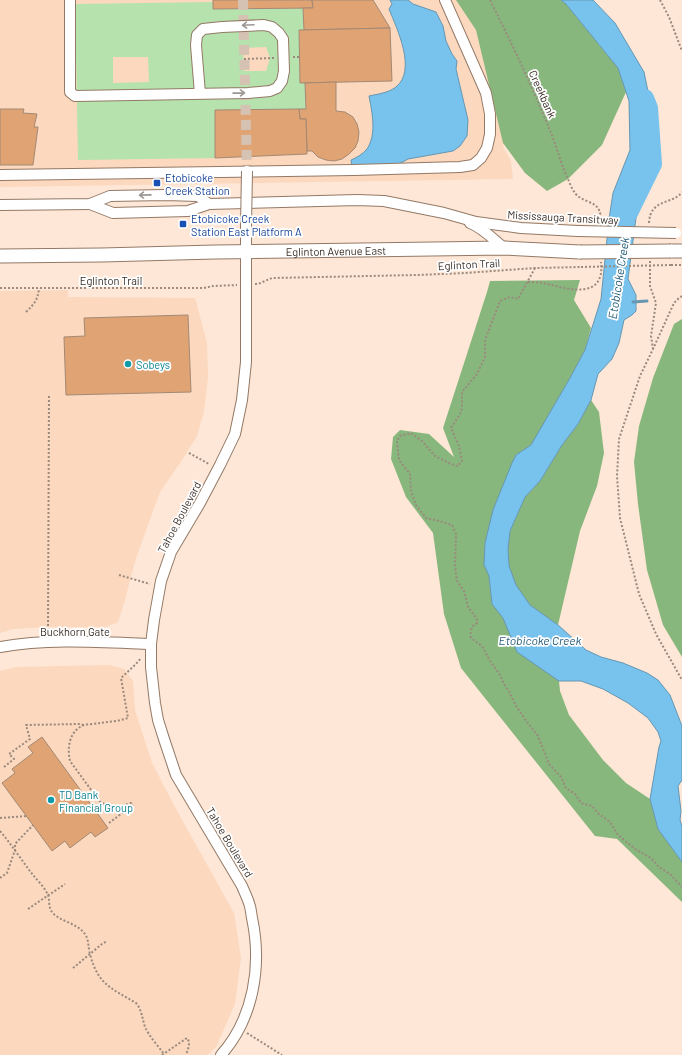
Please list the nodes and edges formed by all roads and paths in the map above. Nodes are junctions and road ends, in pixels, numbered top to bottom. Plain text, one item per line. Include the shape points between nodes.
1 (70, 0) edge
2 (445, 0) edge
3 (490, 0) edge
4 (660, 0) edge
5 (682, 51) edge
6 (266, 58) dead end
7 (244, 59) dead end
8 (200, 94) junction
9 (247, 170) junction
10 (0, 175) edge
11 (682, 192) edge
12 (578, 196) dead end
13 (664, 202) dead end
14 (90, 204) junction
15 (209, 204) junction
16 (0, 205) edge
17 (444, 213) junction
18 (679, 232) edge
19 (504, 248) junction
20 (677, 251) edge
21 (246, 252) junction
22 (0, 256) edge
23 (682, 265) edge
24 (535, 268) junction
25 (650, 273) dead end
26 (599, 279) dead end
27 (527, 282) junction
28 (258, 284) dead end
29 (221, 286) dead end
30 (0, 288) edge
31 (39, 288) junction
32 (682, 296) edge
33 (26, 312) dead end
34 (653, 349) junction
35 (49, 395) dead end
36 (189, 453) dead end
37 (218, 470) junction
38 (119, 575) dead end
39 (160, 587) junction
40 (48, 642) junction
41 (151, 644) junction
42 (0, 647) edge
43 (682, 680) edge
44 (84, 725) junction
45 (4, 767) dead end
46 (27, 816) dead end
47 (0, 818) edge
48 (108, 823) dead end
49 (33, 825) dead end
50 (0, 832) edge
51 (15, 850) junction
52 (0, 878) edge
53 (65, 884) dead end
54 (682, 887) edge
55 (48, 895) junction
56 (28, 909) dead end
57 (107, 941) dead end
58 (90, 954) junction
59 (73, 968) dead end
60 (239, 1028) junction
61 (163, 1054) edge
62 (186, 1055) edge
63 (221, 1055) edge
64 (282, 1055) edge

1 - 8 street via 70,92 75,96
2 - 9 street via 486,93 489,107 490,134 487,148 473,165 354,170
3 - 12 path, Creekbank via 510,39 568,179
4 - 5 path
6 - 7 path
8 -> 8 street via 248,93 277,88 284,71 283,39 272,27 264,24 203,29 197,34 196,45
9 - 10 street
9 - 21 street, Tahoe Boulevard, bridge
11 - 13 path
14 - 15 street, Mississauga Transitway via 113,213 188,211
15 -> 14 street, Mississauga Transitway via 198,196 165,195 110,196
14 - 16 street, Mississauga Transitway
15 - 17 street, Mississauga Transitway via 384,201
17 - 18 street, Mississauga Transitway, bridge via 476,222 521,228
17 - 19 street, Mississauga Transitway via 474,225
19 - 20 main road, Eglinton Avenue East, bridge via 580,252
19 - 21 main road, Eglinton Avenue East
21 - 22 main road, Eglinton Avenue East
21 - 37 street, Tahoe Boulevard via 246,362 242,400 235,434
23 - 24 path, Eglinton Trail, bridge
24 - 27 path
24 - 28 path, Eglinton Trail via 444,274 272,278
25 - 34 path via 650,286 656,303 651,336
26 - 27 path via 592,287 577,290
27 - 54 path via 518,299 510,296 500,301 485,340 485,357 477,374 462,392 462,408 451,428 462,461 458,466 435,456 411,433 400,436 399,460 410,474 411,492 416,506 426,518 452,525 456,534 454,567 457,581 464,591 468,607 477,619 470,632 471,638 482,646 515,704 538,736 549,764 561,776 566,788 582,803 592,806 610,822 618,835 651,858
29 - 31 path, Eglinton Trail
30 - 31 path, Eglinton Trail
31 - 33 path via 38,297
32 - 34 path via 674,303
34 - 43 path via 640,376 619,439 617,476 620,518 639,594 656,634
35 - 40 path
36 - 37 path
37 - 39 street, Tahoe Boulevard via 171,552
38 - 39 path
39 - 41 street, Tahoe Boulevard
40 - 41 street, Buckhorn Gate
40 - 42 street, Buckhorn Gate
41 - 44 path via 121,678 128,718 116,722
41 - 60 street, Tahoe Boulevard via 150,667 155,703 176,775 242,886 249,904 256,935 257,966 253,994
44 - 45 path via 26,725 30,739 9,754 14,759
44 - 48 path via 77,730 69,744 70,761 100,802 116,807 132,803 133,805
46 - 47 path
49 - 51 path via 15,844
50 - 51 path
51 - 52 path via 7,873
51 - 55 path
53 - 55 path
55 - 56 path
55 - 58 path via 50,910 76,925 84,933
57 - 58 path
58 - 59 path
58 - 61 path via 97,973 106,985 139,1005 145,1027
60 - 63 street, Tahoe Boulevard
60 - 64 path
61 - 62 path via 187,1038 189,1047

